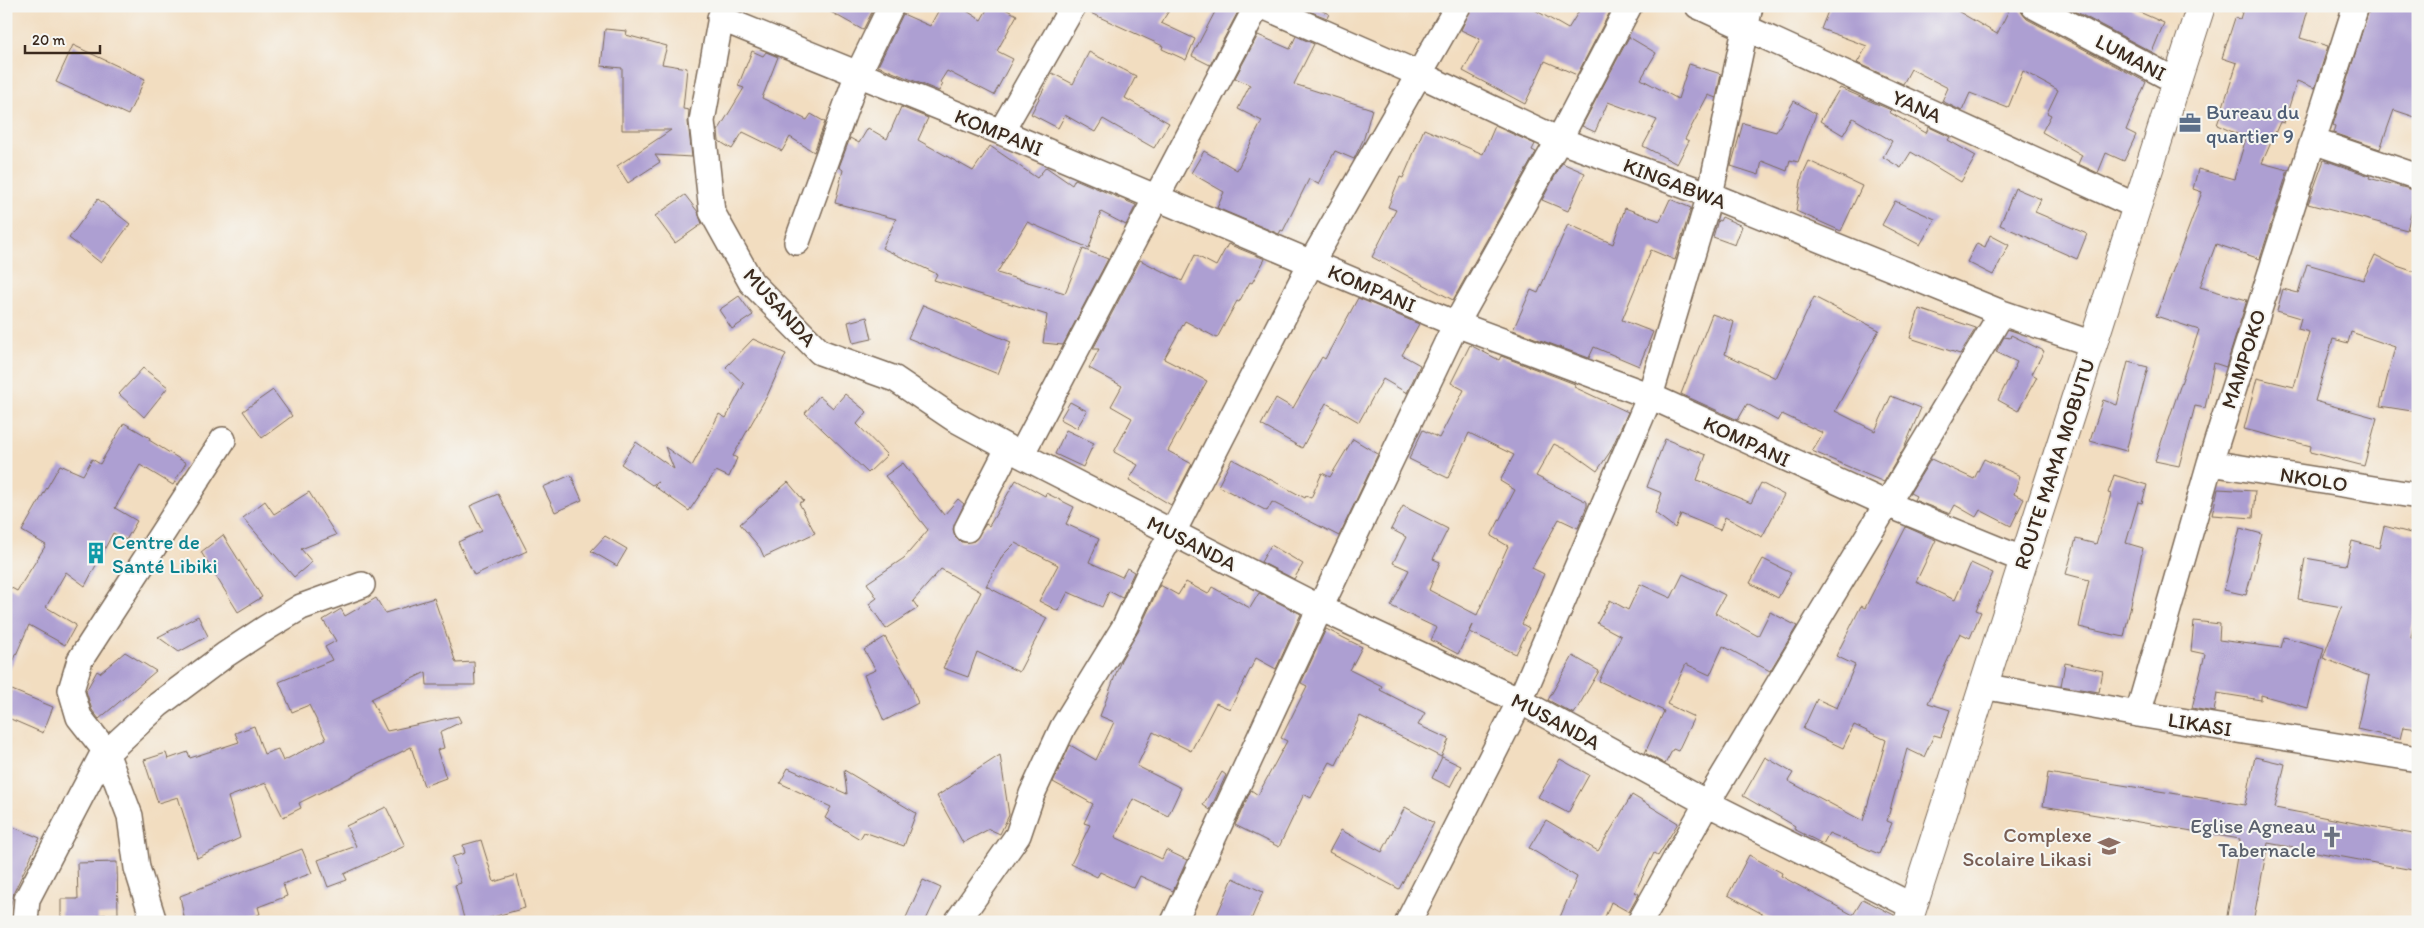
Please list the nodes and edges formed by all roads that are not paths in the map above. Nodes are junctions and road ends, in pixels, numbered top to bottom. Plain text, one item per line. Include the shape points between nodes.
1 (891, 6) edge
2 (1073, 6) edge
3 (1257, 6) edge
4 (1263, 6) edge
5 (1458, 6) edge
6 (1629, 6) edge
7 (1698, 6) edge
8 (2034, 6) edge
9 (2201, 6) edge
10 (2356, 6) edge
11 (722, 12) edge
12 (1748, 17) edge
13 (1419, 74) junction
14 (857, 76) junction
15 (2176, 80) junction
16 (1001, 132) junction
17 (1559, 140) junction
18 (2313, 142) junction
19 (2418, 177) edge
20 (1710, 195) junction
21 (1156, 197) junction
22 (2136, 206) junction
23 (797, 242) dead end
24 (1311, 263) junction
25 (2002, 313) junction
26 (1456, 324) junction
27 (2093, 344) junction
28 (1650, 396) junction
29 (223, 440) dead end
30 (1015, 452) junction
31 (2210, 463) junction
32 (2418, 496) edge
33 (1887, 504) junction
34 (967, 529) dead end
35 (1173, 532) junction
36 (2024, 560) junction
37 (362, 585) dead end
38 (1320, 608) junction
39 (1982, 686) junction
40 (1520, 701) junction
41 (2138, 714) junction
42 (105, 750) junction
43 (2418, 759) edge
44 (1706, 803) junction
45 (1910, 914) edge
46 (25, 922) edge
47 (154, 922) edge
48 (957, 922) edge
49 (1174, 922) edge
50 (1408, 922) edge
51 (1640, 922) edge

1 - 14 street
2 - 16 street
3 - 21 street
4 - 13 street, KINGABWA
5 - 13 street
6 - 17 street
7 - 12 street, YANA
8 - 15 street, LUMANI
9 - 15 street, ROUTE MAMA MOBUTU
10 - 18 street, MAMPOKO
11 - 14 street, KOMPANI
11 - 30 street, MUSANDA via 702,121 712,212 752,282 820,352 895,379 953,418
12 - 20 street
12 - 22 street, YANA
13 - 17 street, KINGABWA
13 - 24 street
14 - 16 street, KOMPANI
14 - 23 street
15 - 22 street, ROUTE MAMA MOBUTU
16 - 21 street, KOMPANI
17 - 20 street, KINGABWA
17 - 26 street
18 - 19 street
18 - 31 street, MAMPOKO
20 - 25 street, KINGABWA
20 - 28 street
21 - 24 street, KOMPANI
21 - 30 street
22 - 27 street, ROUTE MAMA MOBUTU
24 - 26 street, KOMPANI
24 - 35 street
25 - 27 street, KINGABWA
25 - 33 street
26 - 28 street, KOMPANI
26 - 38 street
27 - 36 street, ROUTE MAMA MOBUTU
28 - 33 street, KOMPANI
28 - 40 street
29 - 42 street via 80,660 71,690 79,717
30 - 34 street
30 - 35 street, MUSANDA
31 - 32 street, NKOLO
31 - 41 street, MAMPOKO
33 - 36 street, KOMPANI
33 - 44 street
35 - 38 street, MUSANDA
35 - 48 street via 1125,626 1063,728 1032,794 1018,835
36 - 39 street, ROUTE MAMA MOBUTU
37 - 42 street via 301,607 266,628 158,705 113,747
38 - 40 street, MUSANDA
38 - 49 street
39 - 41 street, LIKASI
39 - 45 street, ROUTE MAMA MOBUTU
40 - 44 street, MUSANDA
40 - 50 street
41 - 43 street, LIKASI
42 - 46 street via 27,898
42 - 47 street via 130,816 137,868
44 - 45 street, MUSANDA
44 - 51 street

